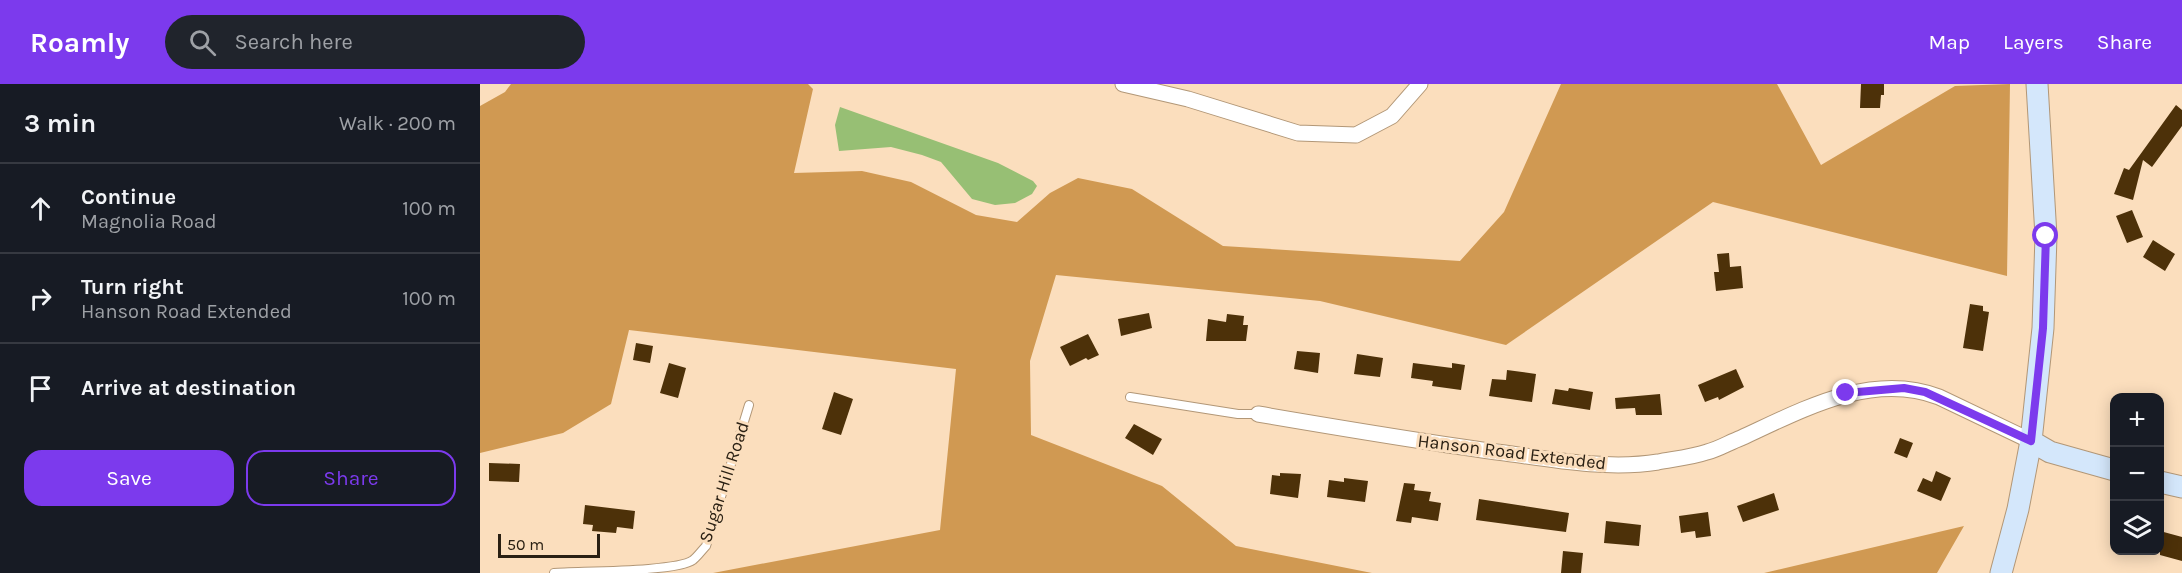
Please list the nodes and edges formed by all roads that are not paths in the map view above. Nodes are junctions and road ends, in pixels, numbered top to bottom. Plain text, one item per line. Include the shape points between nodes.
1 (1123, 84) edge
2 (1419, 84) edge
3 (2037, 84) edge
4 (1191, 91) edge
5 (1130, 397) dead end
6 (749, 405) dead end
7 (1258, 414) joint
8 (2031, 441) junction
9 (2110, 469) edge
10 (2164, 483) edge
11 (2182, 488) edge
12 (554, 573) edge
13 (2001, 573) edge

1 - 4 street
2 - 4 street via 1392,116 1356,135 1298,133
3 - 8 main road via 2046,236 2043,328
5 - 7 lane
6 - 12 lane, Sugar Hill Road via 706,546 693,560 674,566
7 - 8 street, Hanson Road Extended via 1393,438 1575,462 1633,465 1707,452 1846,393 1904,388 1939,397
8 - 9 main road via 2050,452
8 - 13 main road
10 - 11 main road

